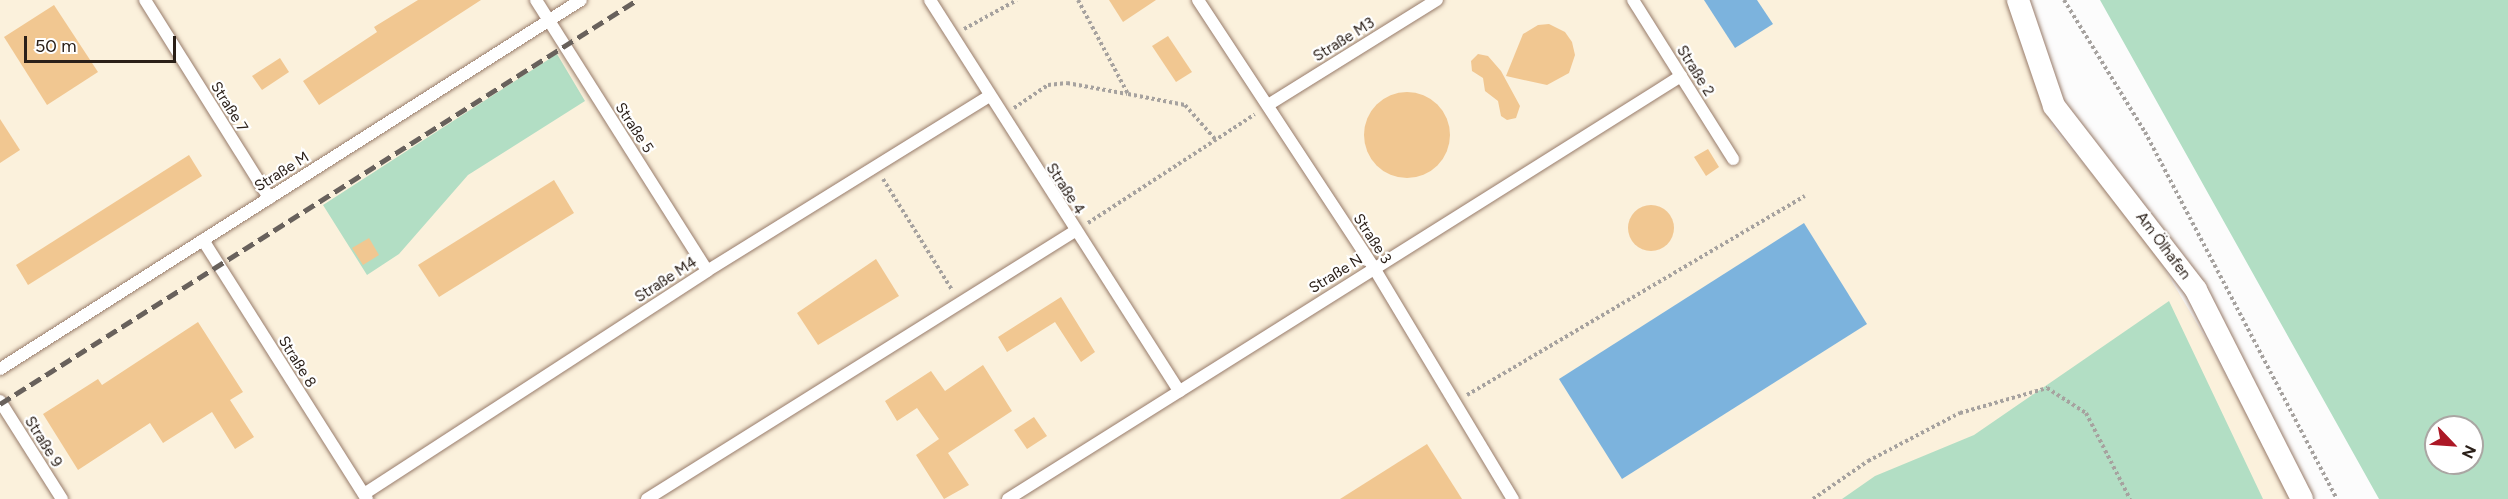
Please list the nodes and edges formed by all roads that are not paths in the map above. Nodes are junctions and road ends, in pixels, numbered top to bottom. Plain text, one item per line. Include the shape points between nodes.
1 (145, 0) edge
2 (536, 0) edge
3 (581, 0) edge
4 (930, 0) edge
5 (1198, 0) edge
6 (1437, 0) edge
7 (1633, 0) edge
8 (2018, 0) edge
9 (549, 20) junction
10 (1681, 76) junction
11 (989, 96) junction
12 (1268, 105) junction
13 (1733, 159) dead end
14 (269, 198) junction
15 (1075, 231) junction
16 (203, 240) junction
17 (1374, 268) junction
18 (708, 271) junction
19 (0, 369) edge
20 (1179, 391) junction
21 (0, 401) edge
22 (366, 497) edge
23 (62, 499) edge
24 (646, 499) edge
25 (1008, 499) edge
26 (1513, 499) edge
27 (2302, 499) edge

1 - 14 lane, Straße 7
2 - 9 lane, Straße 5
3 - 9 lane, Straße M
4 - 11 lane, Straße 4
5 - 12 lane, Straße 3
6 - 12 lane, Straße M3
7 - 10 lane, Straße 2
8 - 27 street, Am Ölhafen via 2054,106 2196,290
9 - 14 lane, Straße M
9 - 18 lane, Straße 5
10 - 13 lane, Straße 2
10 - 17 lane, Straße N
11 - 15 lane, Straße 4
11 - 18 lane, Straße M4
12 - 17 lane, Straße 3
14 - 16 lane, Straße M
15 - 20 lane, Straße 4
15 - 24 lane
16 - 19 lane, Straße M
16 - 22 lane, Straße 8
17 - 20 lane, Straße N
17 - 26 lane, Straße 3
18 - 22 lane, Straße M4
20 - 25 lane, Straße N
21 - 23 lane, Straße 9

